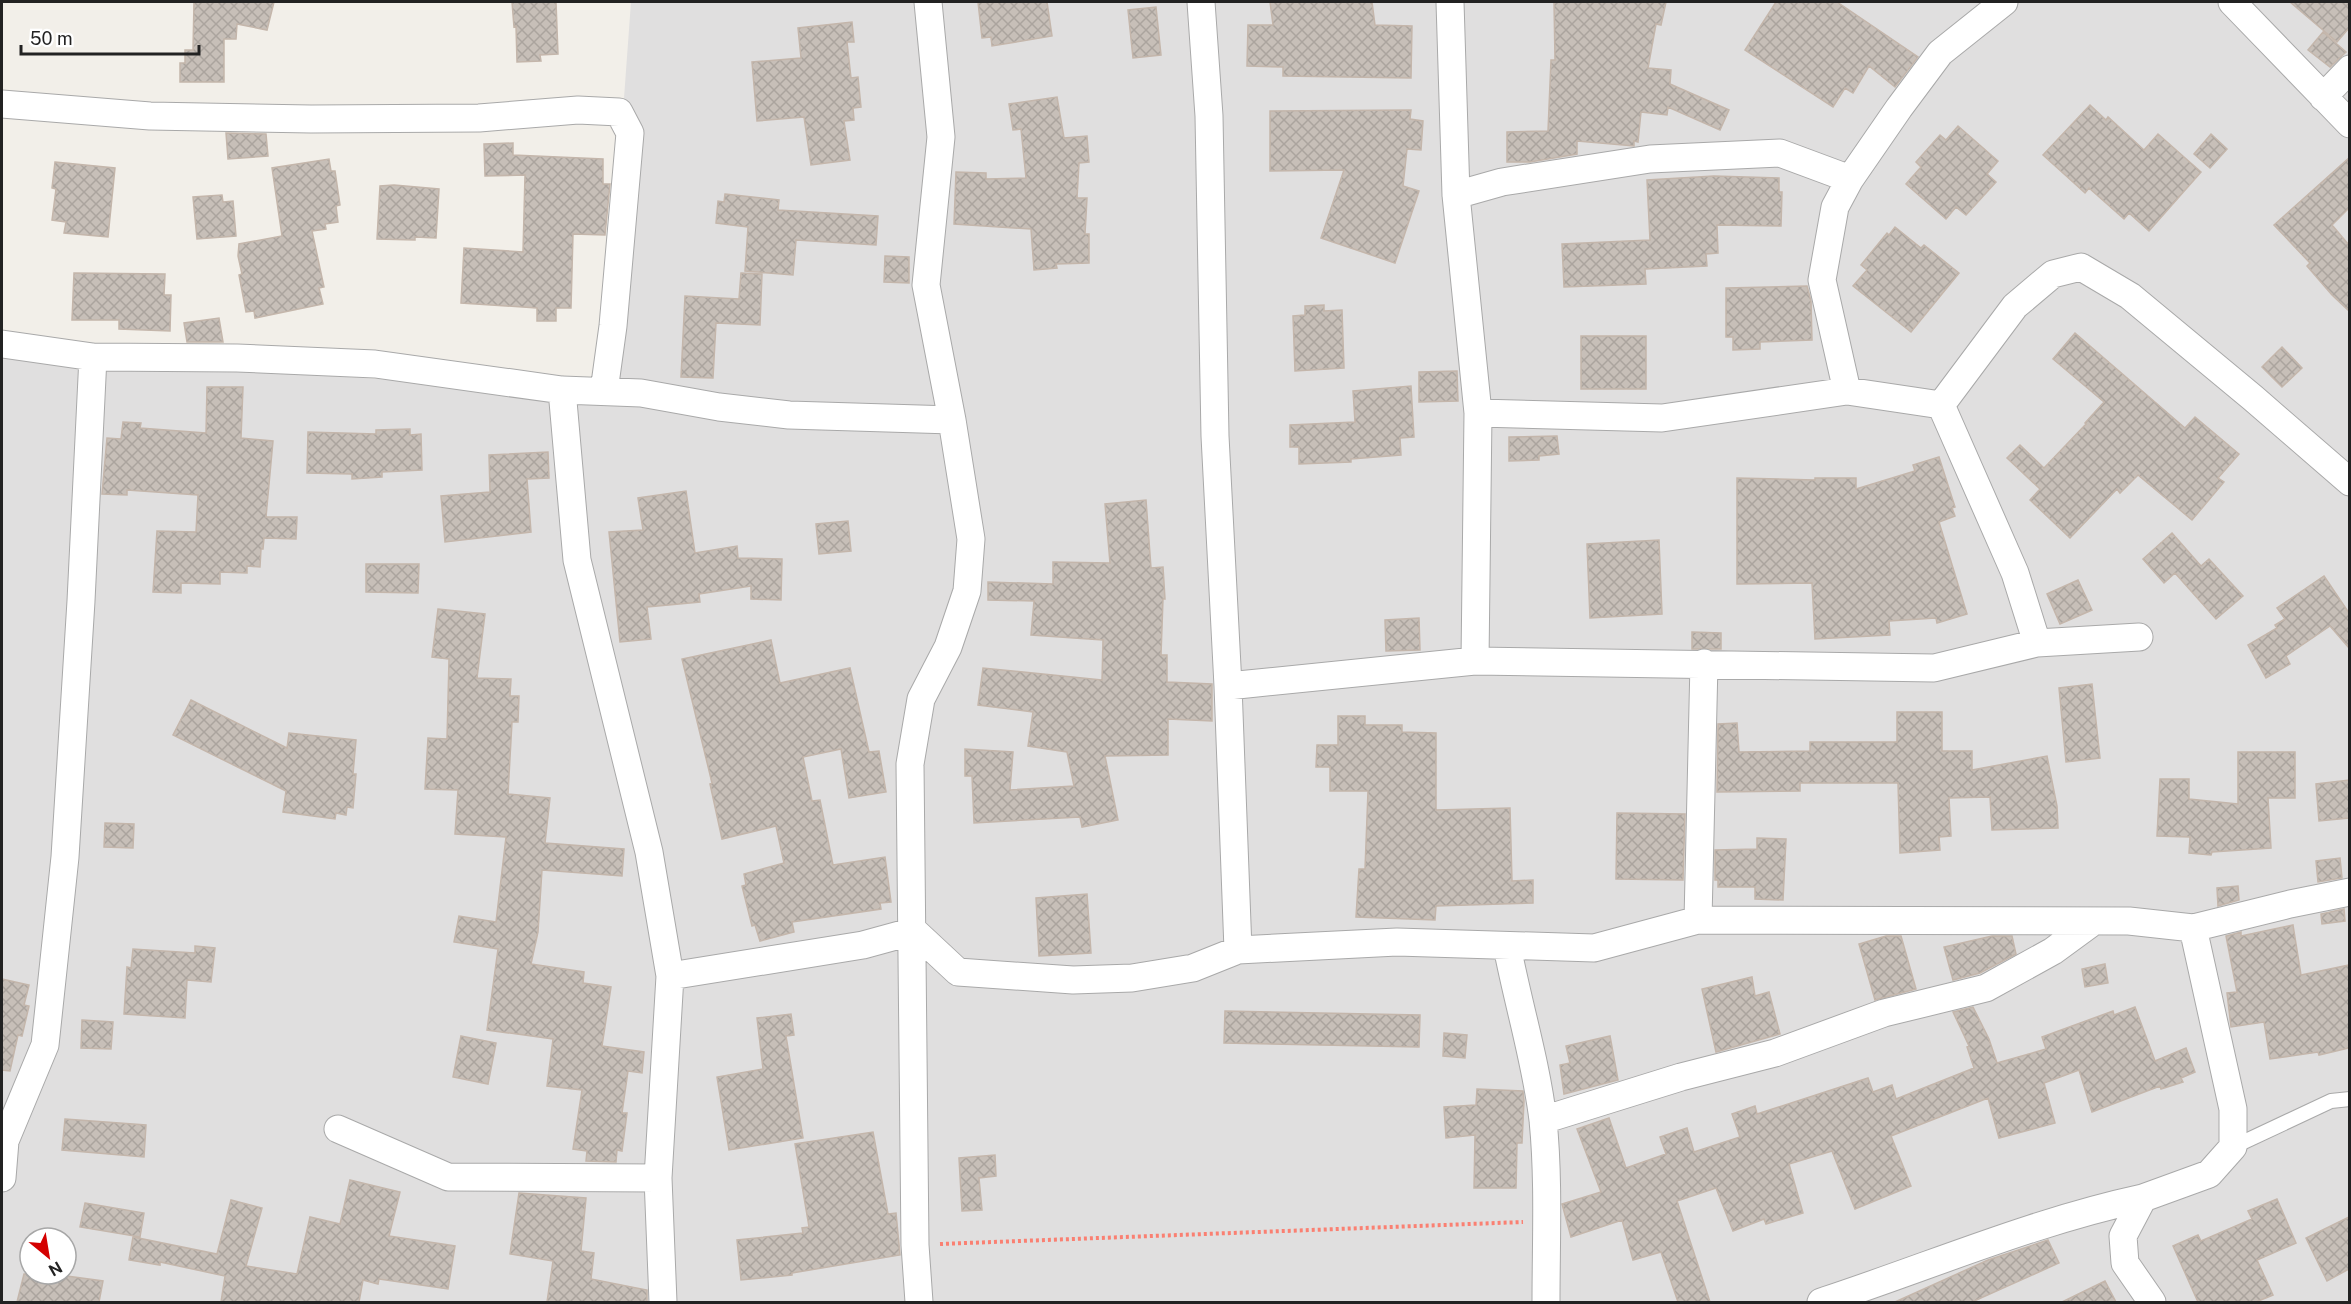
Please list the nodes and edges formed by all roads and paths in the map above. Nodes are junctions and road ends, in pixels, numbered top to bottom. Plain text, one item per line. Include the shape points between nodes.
1 (928, 2) edge
2 (1201, 2) edge
3 (1450, 2) edge
4 (2004, 2) edge
5 (2232, 2) edge
6 (2349, 69) edge
7 (2323, 97) junction
8 (2, 104) edge
9 (2349, 124) edge
10 (1850, 179) junction
11 (1456, 195) junction
12 (2, 344) edge
13 (93, 357) junction
14 (562, 390) junction
15 (604, 391) junction
16 (1847, 391) junction
17 (1941, 405) junction
18 (1478, 413) junction
19 (952, 420) junction
20 (2349, 482) edge
21 (2139, 637) dead end
22 (2037, 643) junction
23 (1475, 661) junction
24 (1704, 663) junction
25 (1228, 686) junction
26 (2349, 892) edge
27 (1698, 920) junction
28 (2094, 921) junction
29 (2193, 928) junction
30 (914, 931) junction
31 (1507, 946) junction
32 (1238, 950) junction
33 (670, 976) junction
34 (2349, 1099) edge
35 (1543, 1120) junction
36 (338, 1129) dead end
37 (2233, 1147) junction
38 (2, 1178) edge
39 (658, 1178) junction
40 (2143, 1198) junction
41 (1546, 1221) junction
42 (915, 1245) junction
43 (663, 1302) edge
44 (919, 1302) edge
45 (1546, 1302) edge
46 (1821, 1302) edge
47 (2152, 1302) edge

1 - 19 street via 941,137 926,285
2 - 25 street via 1209,116 1215,436
3 - 11 street
4 - 10 street via 1940,53
5 - 7 street
6 - 7 street
7 - 9 street
8 - 15 street via 150,116 219,117 479,118 578,110 619,112 630,133
10 - 11 street via 1780,153 1650,159 1502,182
10 - 16 street via 1835,207 1822,280
11 - 18 street
12 - 13 street
13 - 14 street via 375,364
13 - 38 street via 65,857 45,1045 5,1141
14 - 15 street
14 - 33 street via 577,560 650,852
15 - 19 street via 789,415
16 - 17 street
16 - 18 street via 1662,417
17 - 20 street via 2015,306 2054,274 2081,267 2130,296
17 - 22 street via 2014,573
18 - 23 street
19 - 30 street via 971,539 967,591 948,647 921,699 910,764
21 - 22 street
22 - 24 street via 1934,668
23 - 24 street
23 - 25 street
24 - 27 street
25 - 32 street
26 - 29 street
27 - 28 street
27 - 31 street via 1594,948
28 - 29 street
28 - 35 street via 2053,951 1986,988 1884,1013 1775,1053 1681,1077
29 - 37 street via 2233,1110
30 - 32 street via 958,972 1073,980 1132,978 1192,968
30 - 33 street via 863,945
30 - 42 street
31 - 32 street via 1397,942
31 - 35 street
33 - 39 street
34 - 37 lane via 2331,1101
35 - 41 street
36 - 39 street via 448,1177
37 - 40 street via 2209,1174
39 - 43 street
40 - 46 street via 2021,1232
40 - 47 street via 2123,1236 2124,1254 2125,1263
41 - 42 path
41 - 45 street
42 - 44 street

